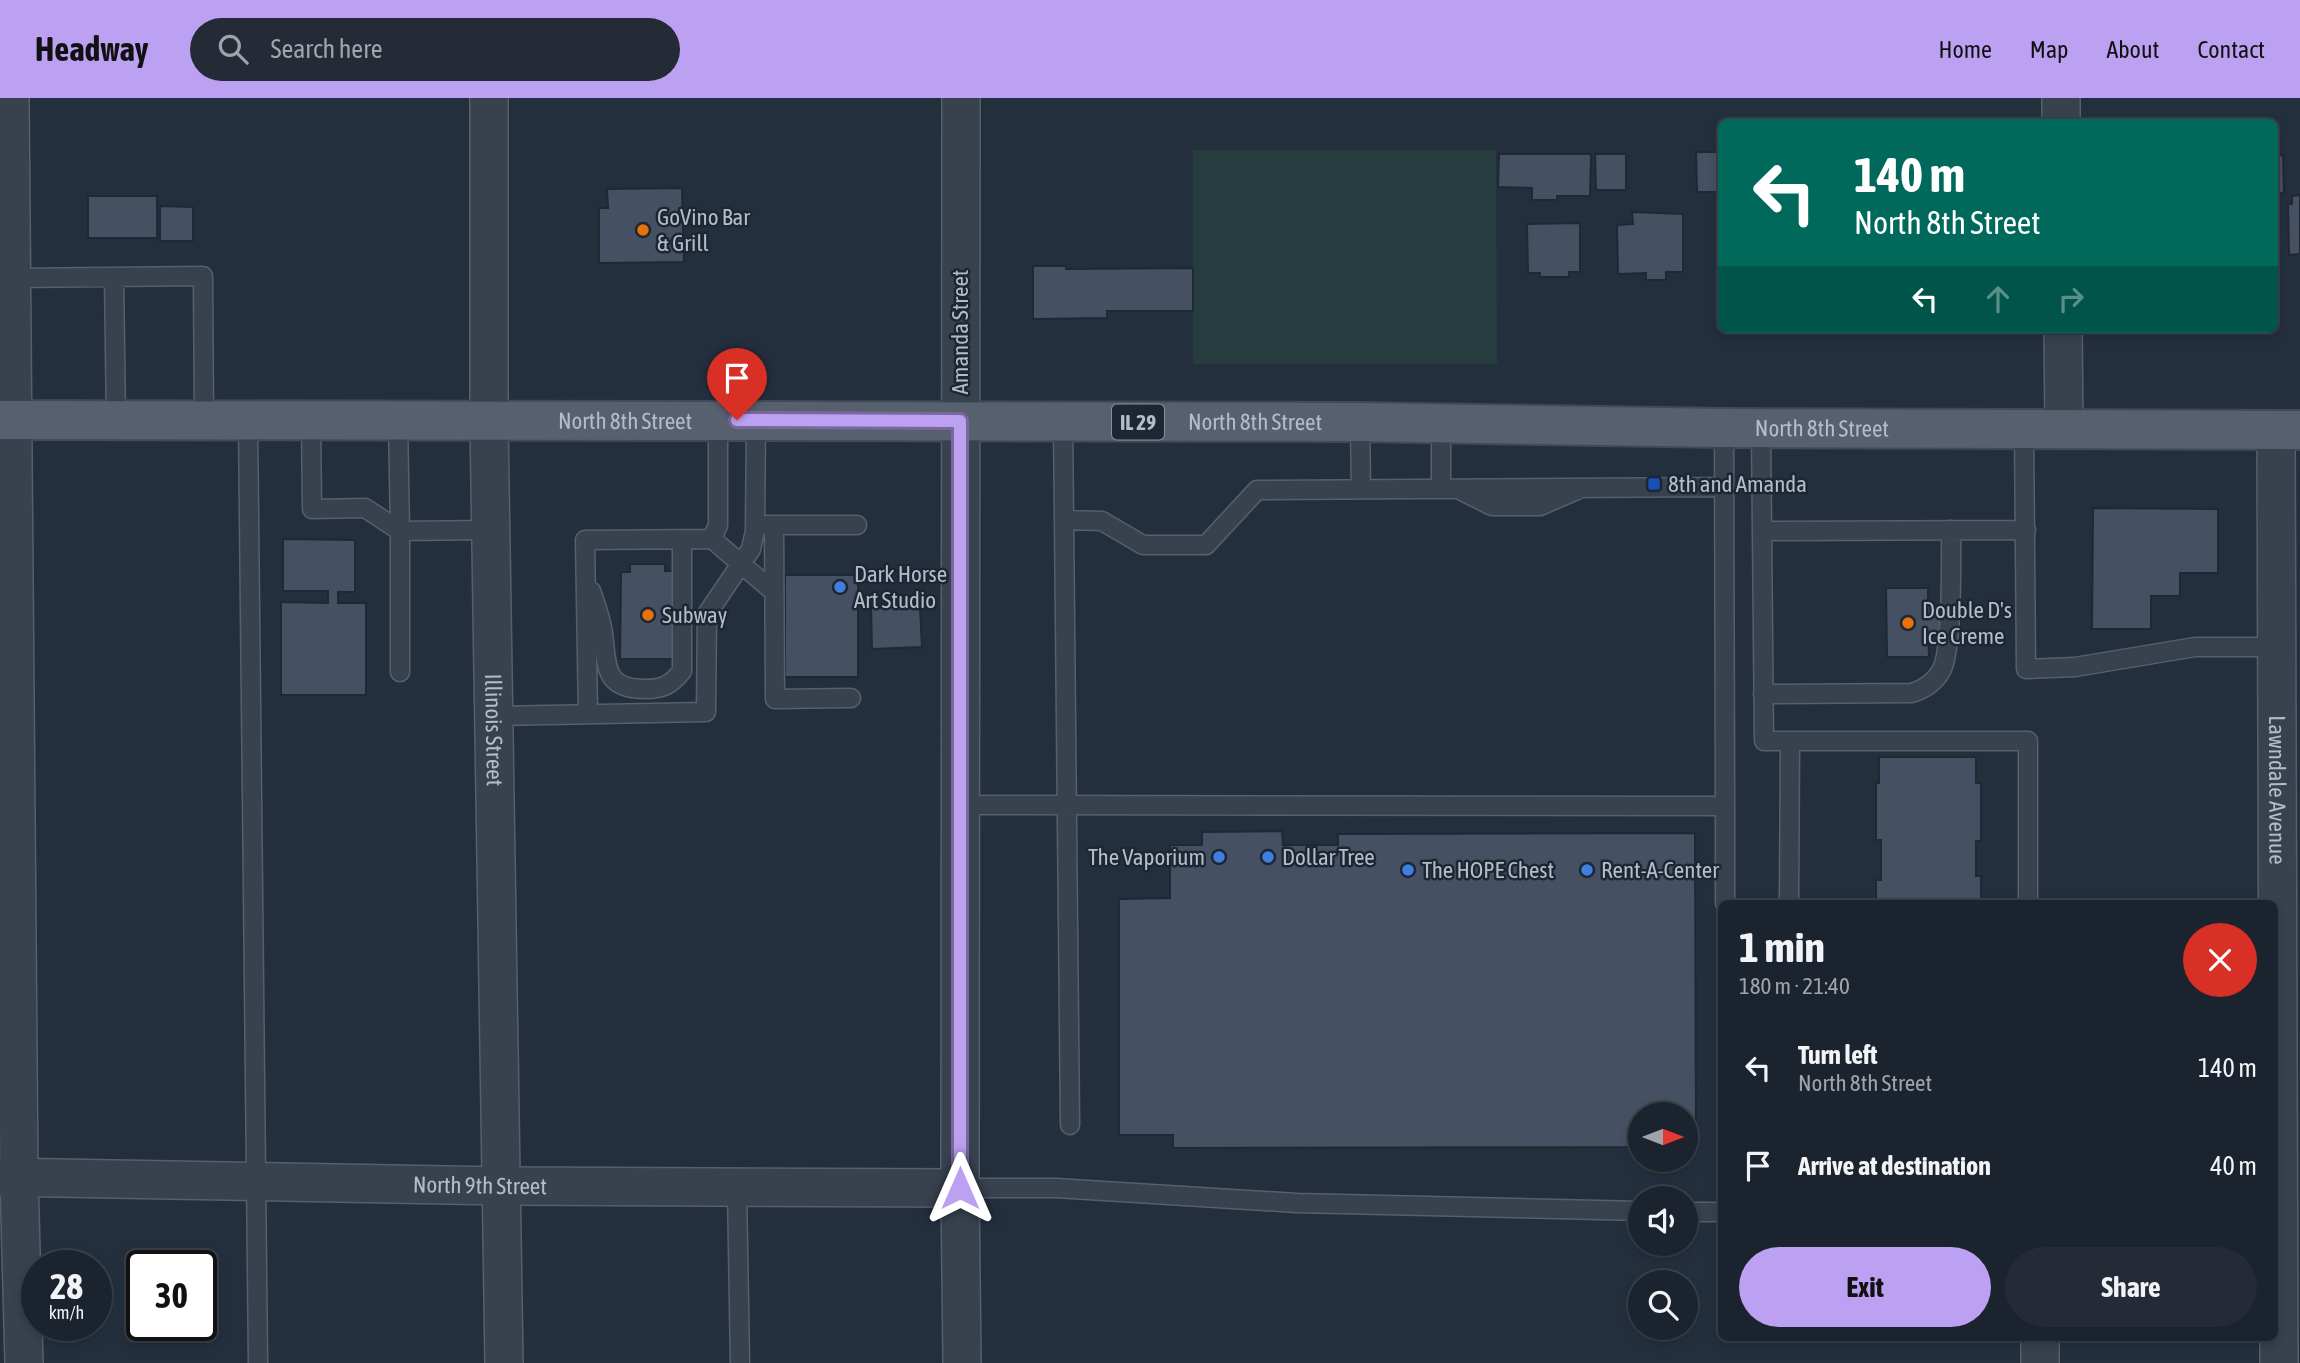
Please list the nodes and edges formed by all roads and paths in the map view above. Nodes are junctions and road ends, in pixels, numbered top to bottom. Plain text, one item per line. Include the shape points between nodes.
1 (10, 98) edge
2 (489, 98) edge
3 (961, 98) edge
4 (2061, 98) edge
5 (2062, 119) edge
6 (114, 277) junction
7 (12, 278) junction
8 (2063, 333) edge
9 (7, 420) edge
10 (116, 420) junction
11 (718, 420) junction
12 (756, 420) junction
13 (204, 421) junction
14 (248, 421) junction
15 (311, 421) junction
16 (398, 421) junction
17 (489, 421) junction
18 (960, 421) junction
19 (1063, 422) junction
20 (1360, 422) junction
21 (1441, 422) junction
22 (1742, 428) junction
23 (2024, 429) junction
24 (2064, 429) junction
25 (2288, 430) edge
26 (1724, 487) junction
27 (1361, 489) junction
28 (1448, 489) junction
29 (1064, 520) junction
30 (755, 525) junction
31 (774, 525) junction
32 (857, 525) dead end
33 (491, 530) junction
34 (1951, 530) junction
35 (2026, 530) junction
36 (400, 531) junction
37 (1762, 531) junction
38 (712, 539) junction
39 (682, 540) junction
40 (741, 564) junction
41 (586, 578) junction
42 (774, 592) junction
43 (2282, 668) junction
44 (400, 672) dead end
45 (1763, 694) junction
46 (851, 698) dead end
47 (588, 714) junction
48 (494, 716) junction
49 (1790, 741) junction
50 (960, 805) junction
51 (1068, 805) junction
52 (1725, 806) junction
53 (1725, 900) edge
54 (1789, 900) edge
55 (2028, 900) edge
56 (2290, 948) edge
57 (1070, 1125) dead end
58 (10, 1177) edge
59 (257, 1182) junction
60 (503, 1186) junction
61 (737, 1187) junction
62 (960, 1188) junction
63 (1628, 1211) edge
64 (1698, 1212) edge
65 (1718, 1212) edge
66 (2040, 1341) edge
67 (24, 1363) edge
68 (258, 1363) edge
69 (504, 1363) edge
70 (740, 1363) edge
71 (962, 1363) edge
72 (2040, 1363) edge
73 (2279, 1363) edge

1 - 7 street
2 - 17 street, Illinois Street
3 - 18 street, Amanda Street
4 - 5 street
6 - 7 lane
6 - 10 lane
6 - 13 lane via 203,276
7 - 9 street
8 - 24 street
9 - 10 main road, North 8th Street / IL 29
9 - 58 street
10 - 13 main road, North 8th Street / IL 29
11 - 12 main road, North 8th Street / IL 29
11 - 17 main road, North 8th Street / IL 29
11 - 38 lane via 718,525
12 - 18 main road, North 8th Street / IL 29
12 - 30 lane
13 - 14 main road, North 8th Street / IL 29
14 - 15 main road, North 8th Street / IL 29
14 - 59 lane
15 - 16 main road, North 8th Street / IL 29
15 - 36 lane via 312,509 365,509
16 - 17 main road, North 8th Street / IL 29
16 - 36 lane
17 - 33 street, Illinois Street
18 - 19 main road, North 8th Street / IL 29
18 - 50 street, Amanda Street
19 - 20 main road, North 8th Street / IL 29
19 - 29 lane
20 - 21 main road, North 8th Street / IL 29
20 - 27 lane
21 - 22 main road, North 8th Street / IL 29
21 - 28 lane
22 - 23 main road, North 8th Street / IL 29
22 - 26 lane
22 - 37 lane
23 - 24 main road, North 8th Street / IL 29
23 - 35 lane
24 - 25 main road, North 8th Street / IL 29
25 - 43 street, Lawndale Avenue
26 - 28 lane
26 - 52 lane
27 - 28 lane
27 - 29 lane via 1257,490 1206,544 1143,544 1102,521
29 - 51 lane
30 - 31 lane
30 - 40 lane via 751,549
31 - 32 lane
31 - 42 lane
33 - 36 lane
33 - 48 street, Illinois Street
34 - 35 lane
34 - 37 lane
34 - 45 lane via 1947,645 1942,670 1927,688 1912,693
35 - 43 lane via 2026,669 2076,667 2195,648
36 - 44 lane
37 - 45 lane
38 - 39 lane
38 - 40 lane
39 - 41 lane via 586,540
39 - 41 lane via 682,671 671,683 654,690 633,690 609,675 598,611
40 - 42 lane
40 - 47 lane via 707,614 706,712
41 - 47 lane
42 - 46 lane via 775,699
43 - 56 street, Lawndale Avenue
45 - 49 lane via 1764,741
47 - 48 lane
48 - 60 street, Illinois Street
49 - 54 lane
49 - 55 lane via 2028,741
50 - 51 lane
50 - 62 street, Amanda Street
51 - 52 lane
51 - 57 lane
52 - 53 lane
56 - 73 street, Lawndale Avenue
58 - 59 street, North 9th Street
58 - 67 street
59 - 60 street, North 9th Street
59 - 68 lane
60 - 61 street, North 9th Street
60 - 69 street, Illinois Street
61 - 62 street, North 9th Street
61 - 70 lane
62 - 63 lane via 1056,1188 1297,1203
62 - 71 street, Amanda Street
64 - 65 lane
66 - 72 street

